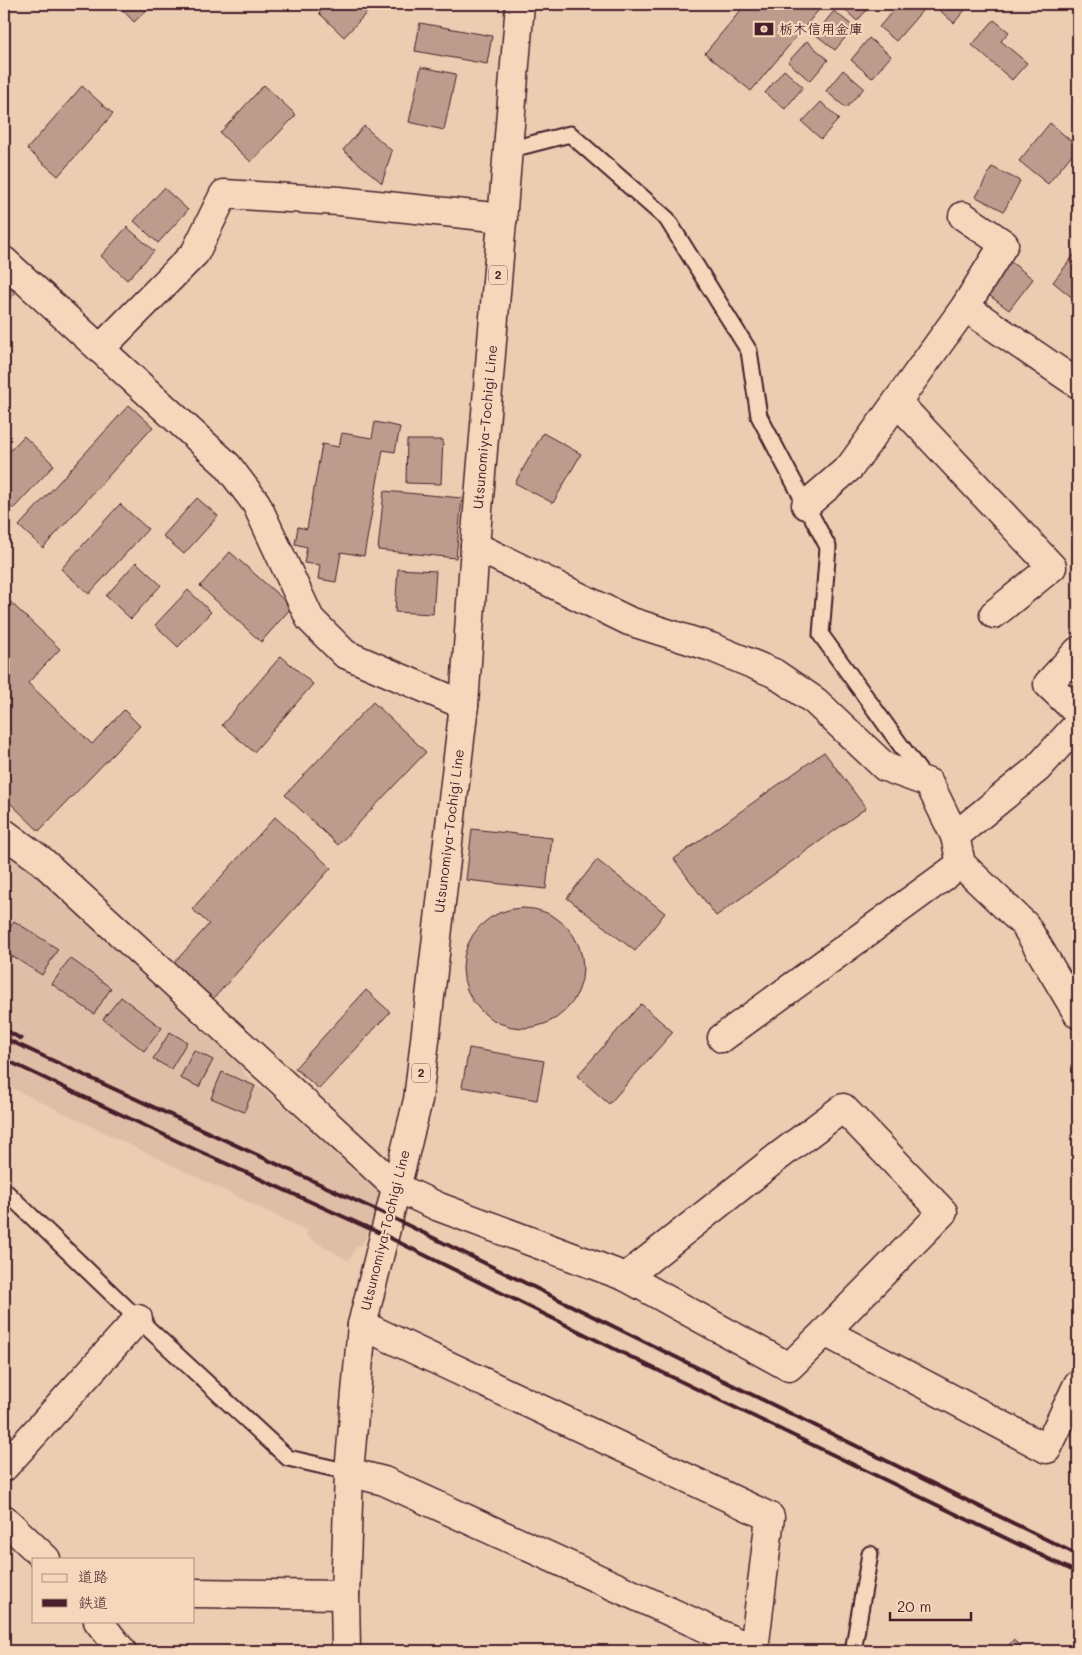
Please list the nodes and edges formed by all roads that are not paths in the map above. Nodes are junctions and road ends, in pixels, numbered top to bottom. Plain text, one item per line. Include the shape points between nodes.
1 (520, 4) edge
2 (508, 150) junction
3 (962, 216) dead end
4 (503, 218) junction
5 (4, 261) edge
6 (965, 307) junction
7 (100, 349) junction
8 (1078, 384) edge
9 (897, 402) junction
10 (806, 505) junction
11 (475, 546) junction
12 (994, 614) dead end
13 (1078, 651) edge
14 (464, 705) junction
15 (1078, 713) edge
16 (1078, 724) edge
17 (929, 784) junction
18 (4, 833) edge
19 (955, 836) junction
20 (961, 864) junction
21 (1078, 1014) edge
22 (722, 1038) dead end
23 (396, 1187) junction
24 (4, 1190) edge
25 (626, 1277) junction
26 (138, 1319) junction
27 (362, 1324) junction
28 (825, 1332) junction
29 (1078, 1384) edge
30 (4, 1467) edge
31 (349, 1472) junction
32 (4, 1519) edge
33 (870, 1554) dead end
34 (45, 1558) edge
35 (195, 1593) edge
36 (344, 1594) junction
37 (99, 1622) edge
38 (122, 1651) edge
39 (346, 1651) edge
40 (852, 1651) edge

1 - 2 street, Utsunomiya-Tochigi Line / 2
2 - 4 street, Utsunomiya-Tochigi Line / 2
2 - 10 lane via 570,134 667,219 749,351 759,416
3 - 6 street via 1004,244
4 - 7 street via 339,201 224,194 195,253
4 - 11 street, Utsunomiya-Tochigi Line / 2
5 - 7 street
6 - 8 street
6 - 9 street
7 - 14 street via 227,465 256,504 310,619 346,654
9 - 10 street via 850,467
9 - 12 street via 1052,567
10 - 17 lane via 828,547 821,634
11 - 14 street, Utsunomiya-Tochigi Line / 2
11 - 17 street via 629,621 711,647 774,673 815,701 885,767
13 - 15 street via 1048,684
14 - 23 street, Utsunomiya-Tochigi Line / 2 via 418,1100
16 - 19 street via 1037,769
17 - 19 street
18 - 23 street via 42,861
19 - 20 street
20 - 21 street via 1025,925
20 - 22 street
23 - 25 street via 439,1207
23 - 27 street, Utsunomiya-Tochigi Line / 2
24 - 26 lane
25 - 28 street via 789,1367
25 - 28 street via 843,1108 944,1212
26 - 30 street
26 - 31 lane via 288,1458
27 - 31 street, Utsunomiya-Tochigi Line / 2
27 - 31 street via 770,1517 754,1650 384,1481
28 - 29 street via 1048,1448
31 - 36 street, Utsunomiya-Tochigi Line / 2
32 - 34 street
33 - 40 lane
35 - 36 street
36 - 39 street, Utsunomiya-Tochigi Line / 2
37 - 38 street

